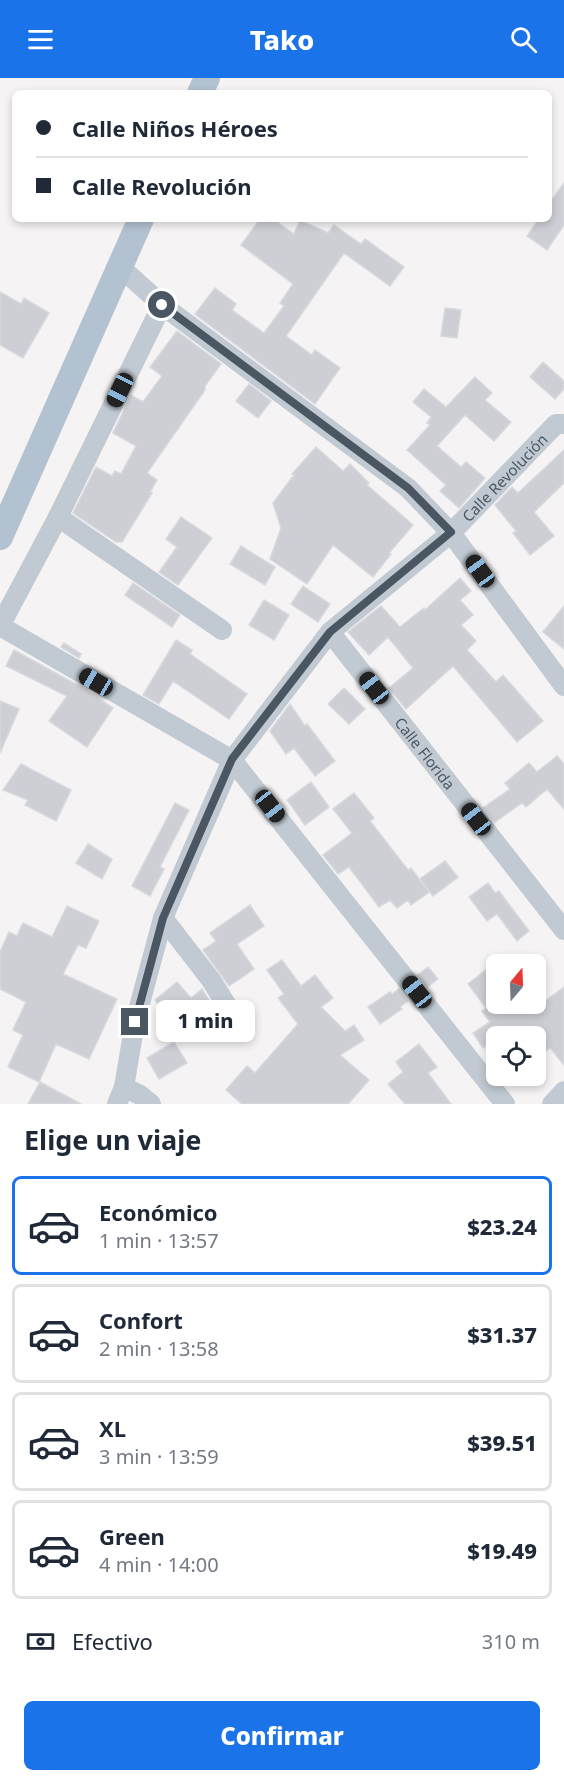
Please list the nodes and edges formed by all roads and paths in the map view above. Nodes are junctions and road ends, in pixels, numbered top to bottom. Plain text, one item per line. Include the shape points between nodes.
1 (140, 222) edge
2 (119, 266) junction
3 (162, 305) junction
4 (560, 424) edge
5 (57, 517) junction
6 (451, 532) junction
7 (0, 537) edge
8 (0, 626) edge
9 (222, 630) dead end
10 (330, 632) junction
11 (564, 686) edge
12 (232, 759) junction
13 (163, 918) junction
14 (564, 930) edge
15 (239, 1025) dead end
16 (564, 1091) edge
17 (121, 1095) edge
18 (151, 1104) edge
19 (505, 1104) edge
20 (552, 1104) edge

1 - 2 main road
2 - 3 street
2 - 7 main road
3 - 5 street
3 - 6 street via 408,488
4 - 6 street, Calle Revolución
5 - 8 street
5 - 9 street
6 - 10 street, Calle Revolución
6 - 11 street
8 - 12 street
10 - 12 street, Calle Revolución
10 - 14 street, Calle Florida
12 - 13 street, Calle Revolución
12 - 19 street
13 - 15 street
13 - 17 street, Calle Revolución via 135,1022
16 - 20 street
17 - 18 street via 140,1095

